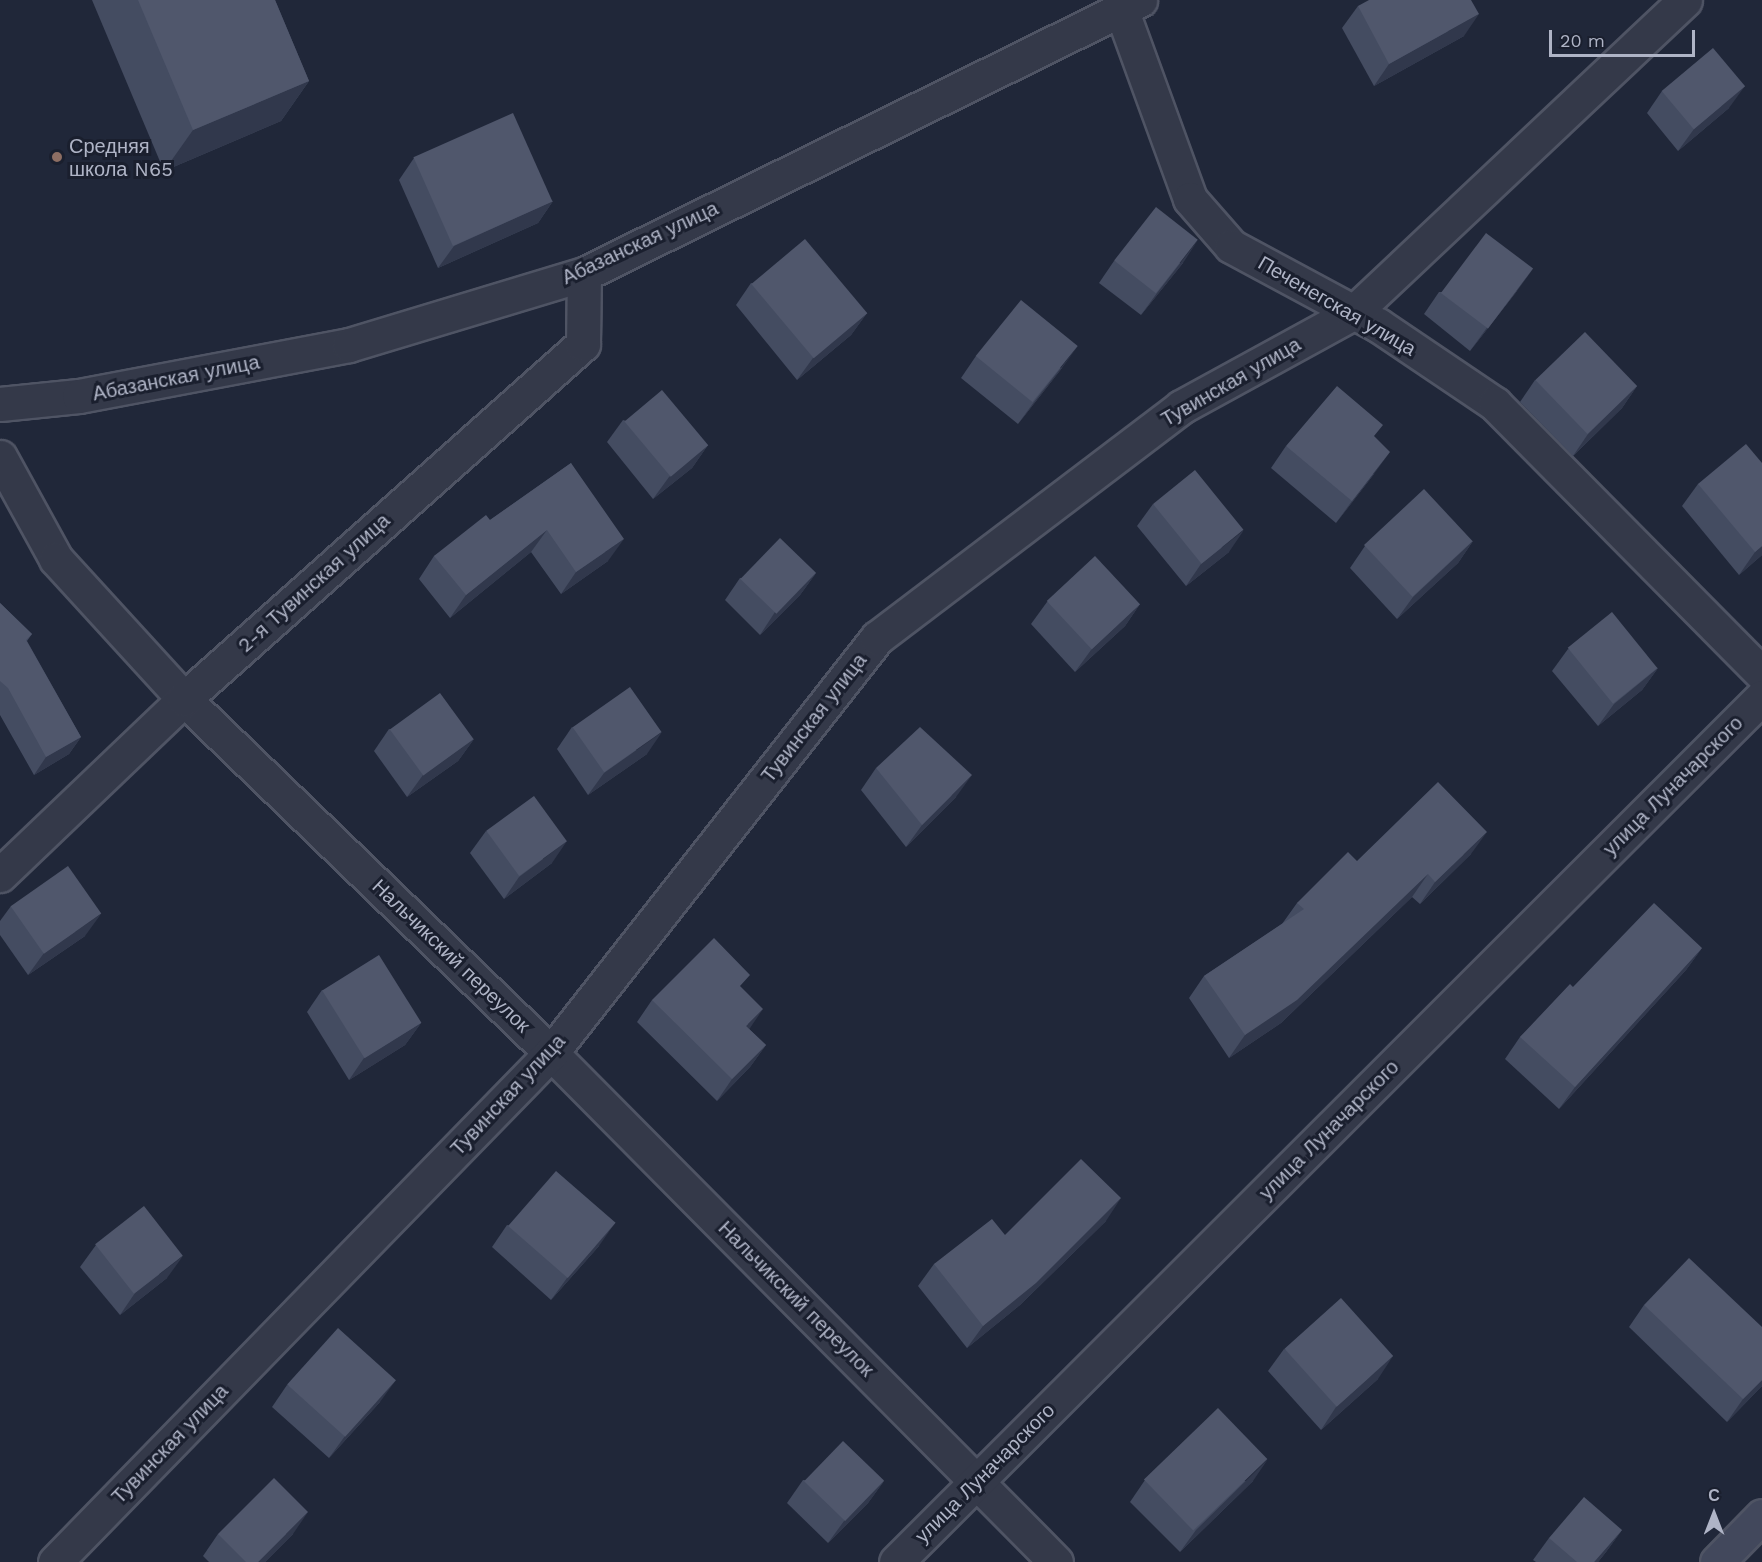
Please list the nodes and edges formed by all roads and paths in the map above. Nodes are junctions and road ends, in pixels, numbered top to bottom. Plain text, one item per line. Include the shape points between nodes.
1 (1685, 0) edge
2 (1130, 4) edge
3 (584, 274) junction
4 (1353, 313) junction
5 (0, 404) edge
6 (0, 457) edge
7 (1762, 674) edge
8 (1762, 697) edge
9 (184, 699) junction
10 (0, 875) edge
11 (551, 1053) junction
12 (977, 1482) junction
13 (1762, 1516) edge
14 (55, 1562) edge
15 (896, 1562) edge
16 (1056, 1562) edge
17 (1717, 1562) edge

1 - 4 street, Тувинская улица
2 - 3 street, Абазанская улица
2 - 4 street, Печенегская улица via 1190,199 1231,246
3 - 5 street, Абазанская улица via 349,345 79,396
3 - 9 street, 2-я Тувинская улица via 583,344
4 - 7 street, Печенегская улица via 1378,325 1495,404
4 - 11 street, Тувинская улица via 1181,407 877,638
6 - 9 street, Нальчикский переулок via 56,559
8 - 12 street, улица Луначарского
9 - 10 street, 2-я Тувинская улица
9 - 11 street, Нальчикский переулок
11 - 12 street, Нальчикский переулок
11 - 14 street, Тувинская улица
12 - 15 street, улица Луначарского
12 - 16 street, Нальчикский переулок
13 - 17 main road

